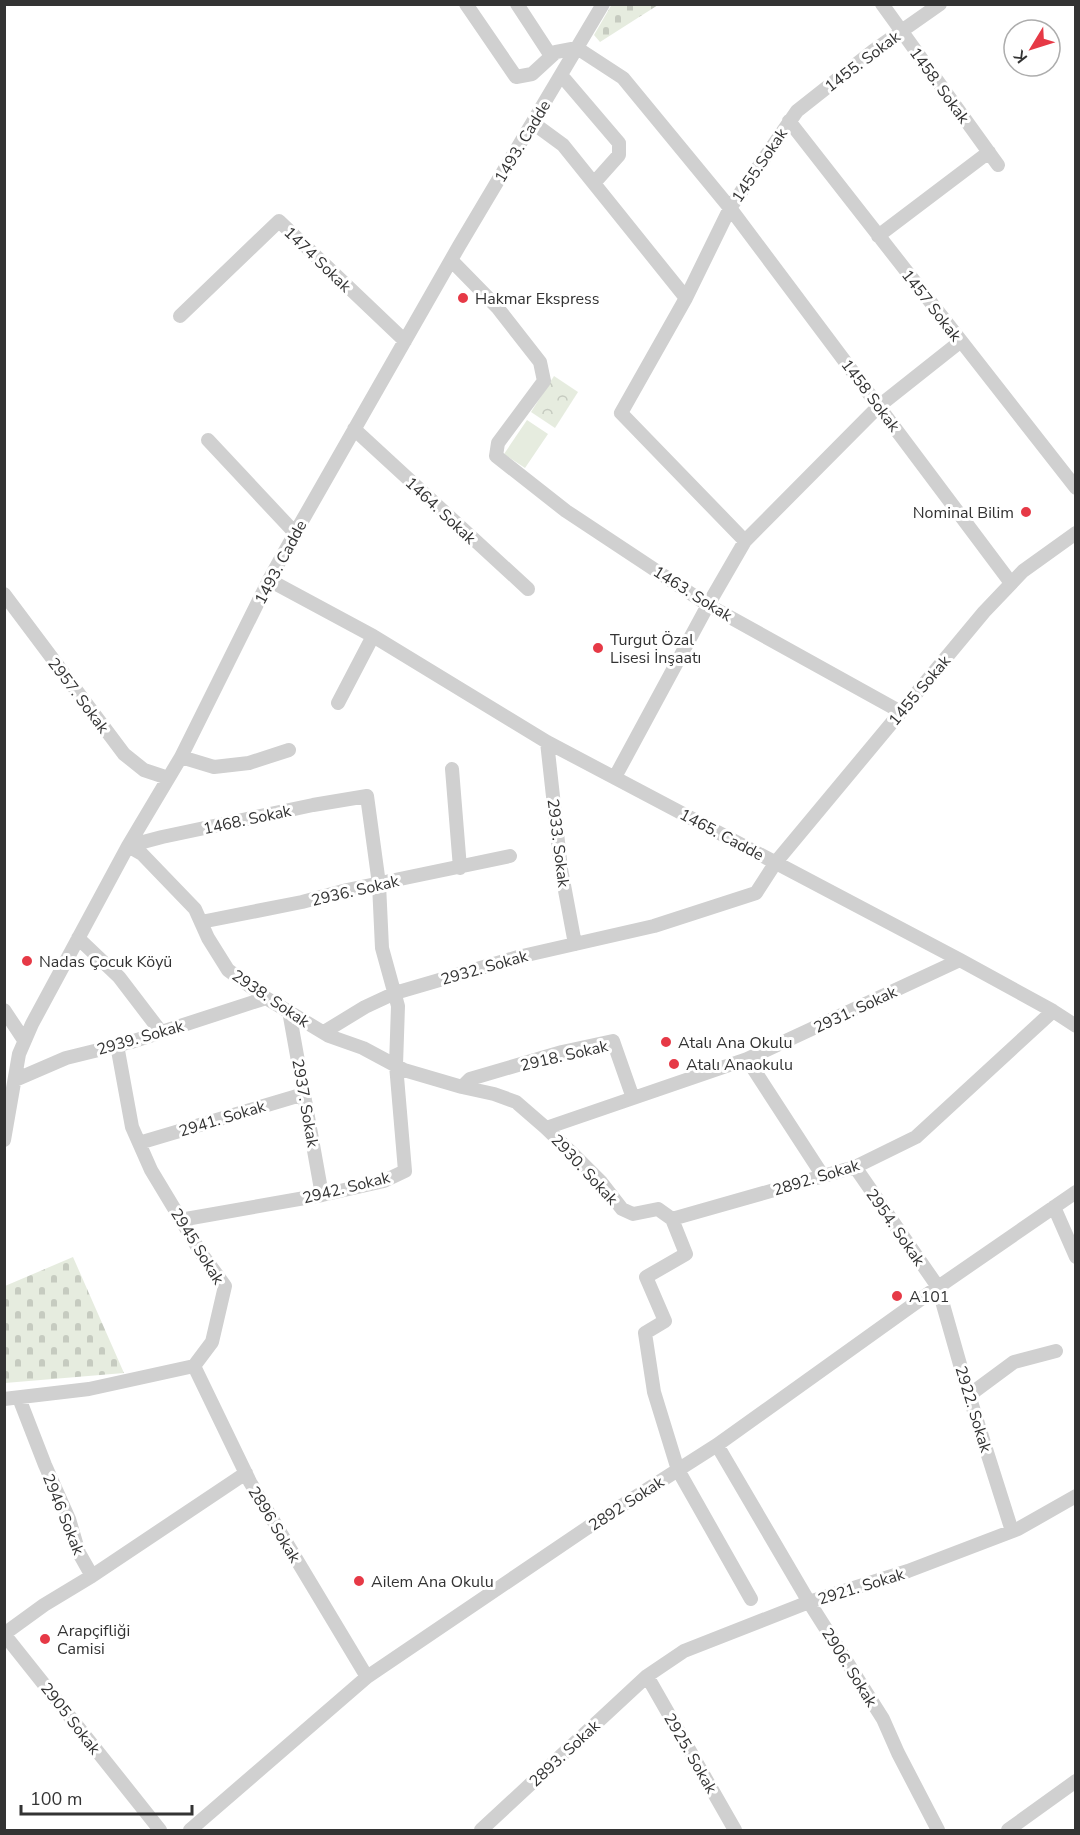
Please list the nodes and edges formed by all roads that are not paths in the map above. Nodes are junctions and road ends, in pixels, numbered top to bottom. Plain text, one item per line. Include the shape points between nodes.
1 (466, 4) edge
2 (517, 4) edge
3 (603, 4) edge
4 (882, 4) edge
5 (940, 4) edge
6 (901, 32) junction
7 (577, 48) junction
8 (551, 56) junction
9 (561, 75) junction
10 (789, 121) junction
11 (533, 123) junction
12 (989, 152) junction
13 (998, 165) dead end
14 (594, 183) junction
15 (730, 208) junction
16 (878, 236) junction
17 (451, 260) junction
18 (686, 298) junction
19 (180, 316) dead end
20 (405, 341) junction
21 (961, 341) junction
22 (879, 406) junction
23 (354, 429) junction
24 (208, 440) dead end
25 (1076, 488) edge
26 (295, 533) junction
27 (1076, 533) edge
28 (745, 541) junction
29 (269, 580) junction
30 (1011, 583) junction
31 (528, 589) dead end
32 (4, 594) edge
33 (708, 605) junction
34 (373, 636) junction
35 (338, 703) dead end
36 (901, 712) junction
37 (547, 742) junction
38 (290, 750) dead end
39 (181, 757) junction
40 (452, 769) dead end
41 (615, 777) junction
42 (168, 778) junction
43 (128, 846) junction
44 (510, 856) dead end
45 (776, 862) junction
46 (460, 868) junction
47 (378, 884) junction
48 (201, 922) junction
49 (654, 926) joint
50 (78, 938) junction
51 (575, 944) junction
52 (960, 960) junction
53 (395, 993) junction
54 (266, 998) junction
55 (5, 1011) edge
56 (289, 1011) junction
57 (1053, 1011) junction
58 (1076, 1026) edge
59 (161, 1032) junction
60 (324, 1032) junction
61 (24, 1040) junction
62 (117, 1045) junction
63 (747, 1059) junction
64 (396, 1065) junction
65 (15, 1080) junction
66 (462, 1087) junction
67 (304, 1094) junction
68 (633, 1098) junction
69 (546, 1128) junction
70 (4, 1140) edge
71 (139, 1143) junction
72 (855, 1167) junction
73 (823, 1176) junction
74 (1076, 1192) edge
75 (322, 1195) junction
76 (1054, 1207) junction
77 (672, 1219) junction
78 (180, 1220) junction
79 (1076, 1257) edge
80 (938, 1287) junction
81 (1056, 1352) dead end
82 (194, 1366) junction
83 (967, 1389) junction
84 (19, 1398) junction
85 (4, 1399) edge
86 (717, 1445) junction
87 (678, 1470) junction
88 (246, 1473) junction
89 (1074, 1499) edge
90 (1012, 1531) junction
91 (92, 1576) junction
92 (751, 1599) dead end
93 (809, 1602) junction
94 (4, 1634) edge
95 (647, 1676) junction
96 (367, 1677) junction
97 (1076, 1781) edge
98 (160, 1830) edge
99 (190, 1830) edge
100 (481, 1830) edge
101 (735, 1830) edge
102 (938, 1830) edge
103 (1008, 1830) edge

1 - 8 street via 516,77 532,74
2 - 8 street
3 - 7 street, 1493. Cadde
4 - 6 street, 1458. Sokak
5 - 6 street, 1455. Sokak
6 - 10 street, 1455. Sokak
6 - 12 street, 1458. Sokak
7 - 8 street
7 - 9 street, 1493. Cadde
7 - 15 street, 1458 Sokak via 623,78
9 - 11 street, 1493. Cadde
9 - 14 street via 620,143 619,155
10 - 15 street, 1455.Sokak
10 - 16 street, 1457 Sokak
11 - 14 street via 563,145
11 - 17 street, 1493. Cadde
12 - 13 street, 1458. Sokak
12 - 16 street
14 - 18 street
15 - 18 street, 1455.Sokak
15 - 22 street, 1458 Sokak
16 - 21 street, 1457 Sokak
17 - 20 street, 1493. Cadde
17 - 33 street, 1463. Sokak via 497,307 540,362 544,381 498,443 496,456 566,511
18 - 28 street, 1455.Sokak via 621,413
19 - 20 street, 1474 Sokak via 279,221
20 - 23 street, 1493. Cadde
21 - 22 street
21 - 25 street, 1457 Sokak
22 - 28 street
22 - 30 street, 1458 Sokak
23 - 26 street, 1493. Cadde
23 - 31 street, 1464. Sokak
24 - 26 street
26 - 29 street, 1493. Cadde
27 - 30 street, 1455 Sokak
28 - 33 street
29 - 34 street, 1465. Cadde
29 - 39 street, 1493. Cadde
30 - 36 street, 1455 Sokak
32 - 42 street, 2957. Sokak via 124,754 144,770
33 - 36 street, 1463. Sokak
33 - 41 street
34 - 35 street
34 - 37 street, 1465. Cadde
36 - 45 street, 1455 Sokak
37 - 41 street, 1465. Cadde
37 - 51 street, 2933. Sokak via 561,869
38 - 39 street via 249,763 214,767
39 - 42 street, 1493. Cadde
40 - 46 street
41 - 45 street, 1465. Cadde
42 - 43 street, 1493. Cadde
43 - 47 street, 1468. Sokak via 367,796
43 - 48 street, 2938. Sokak via 142,854 195,909
43 - 50 street, 1493. Cadde
44 - 46 street, 2936. Sokak
45 - 49 street, 1455 Sokak via 756,893
45 - 52 street, 1465. Cadde
46 - 47 street, 2936. Sokak
47 - 48 street, 2936. Sokak
47 - 53 street via 382,948
48 - 54 street, 2938. Sokak via 228,970
49 - 51 street, 2932. Sokak
50 - 59 street via 119,977
50 - 61 street, 1493. Cadde
51 - 53 street, 2932. Sokak
52 - 57 street, 1465. Cadde
52 - 63 street, 2931. Sokak
53 - 60 street, 2932. Sokak
53 - 64 street
54 - 56 street, 2938. Sokak
54 - 59 street, 2939. Sokak
55 - 61 street
56 - 60 street, 2938. Sokak
56 - 67 street, 2937. Sokak
57 - 58 street, 1465. Cadde
57 - 72 street, 2892. Sokak via 916,1137
59 - 62 street, 2939. Sokak
60 - 64 street, 2938. Sokak
61 - 65 street, 1493. Cadde
62 - 65 street, 2939. Sokak via 66,1058
62 - 71 street, 2945 Sokak via 132,1127
63 - 68 street, 2931. Sokak
63 - 73 street
64 - 66 street, 2938. Sokak
64 - 75 street, 2942. Sokak via 405,1171
65 - 70 street, 1493. Cadde
66 - 68 street, 2918. Sokak via 470,1079 613,1041
66 - 69 street, 2930. Sokak via 516,1102
67 - 71 street, 2941. Sokak
67 - 75 street, 2937. Sokak
68 - 69 street, 2931. Sokak
69 - 77 street, 2930. Sokak via 601,1182 622,1209 633,1214 658,1209
71 - 78 street, 2945 Sokak
72 - 73 street, 2892. Sokak
72 - 80 street, 2954. Sokak
73 - 77 street, 2892. Sokak
74 - 76 street, 2892 Sokak
75 - 78 street, 2942. Sokak
76 - 79 street
76 - 80 street, 2892 Sokak
77 - 87 street via 686,1254 646,1278 665,1321 645,1333 654,1392
78 - 82 street, 2945 Sokak via 225,1286 212,1342
80 - 83 street, 2922. Sokak
80 - 86 street, 2892 Sokak
81 - 83 street via 1014,1362 972,1393
82 - 84 street via 89,1389
82 - 88 street, 2896 Sokak
83 - 90 street, 2922. Sokak
84 - 85 street
84 - 91 street, 2946 Sokak via 79,1553
86 - 87 street, 2892 Sokak
86 - 93 street, 2906. Sokak
87 - 92 street
87 - 96 street, 2892 Sokak
88 - 91 street
88 - 96 street, 2896 Sokak
89 - 90 street, 2921. Sokak
90 - 93 street, 2921. Sokak via 908,1571
91 - 94 street
93 - 95 street, 2921. Sokak via 684,1651
93 - 102 street, 2906. Sokak via 883,1719
94 - 98 street, 2905 Sokak
95 - 100 street, 2893. Sokak
95 - 101 street, 2925. Sokak
96 - 99 street, 2892 Sokak
97 - 103 street

